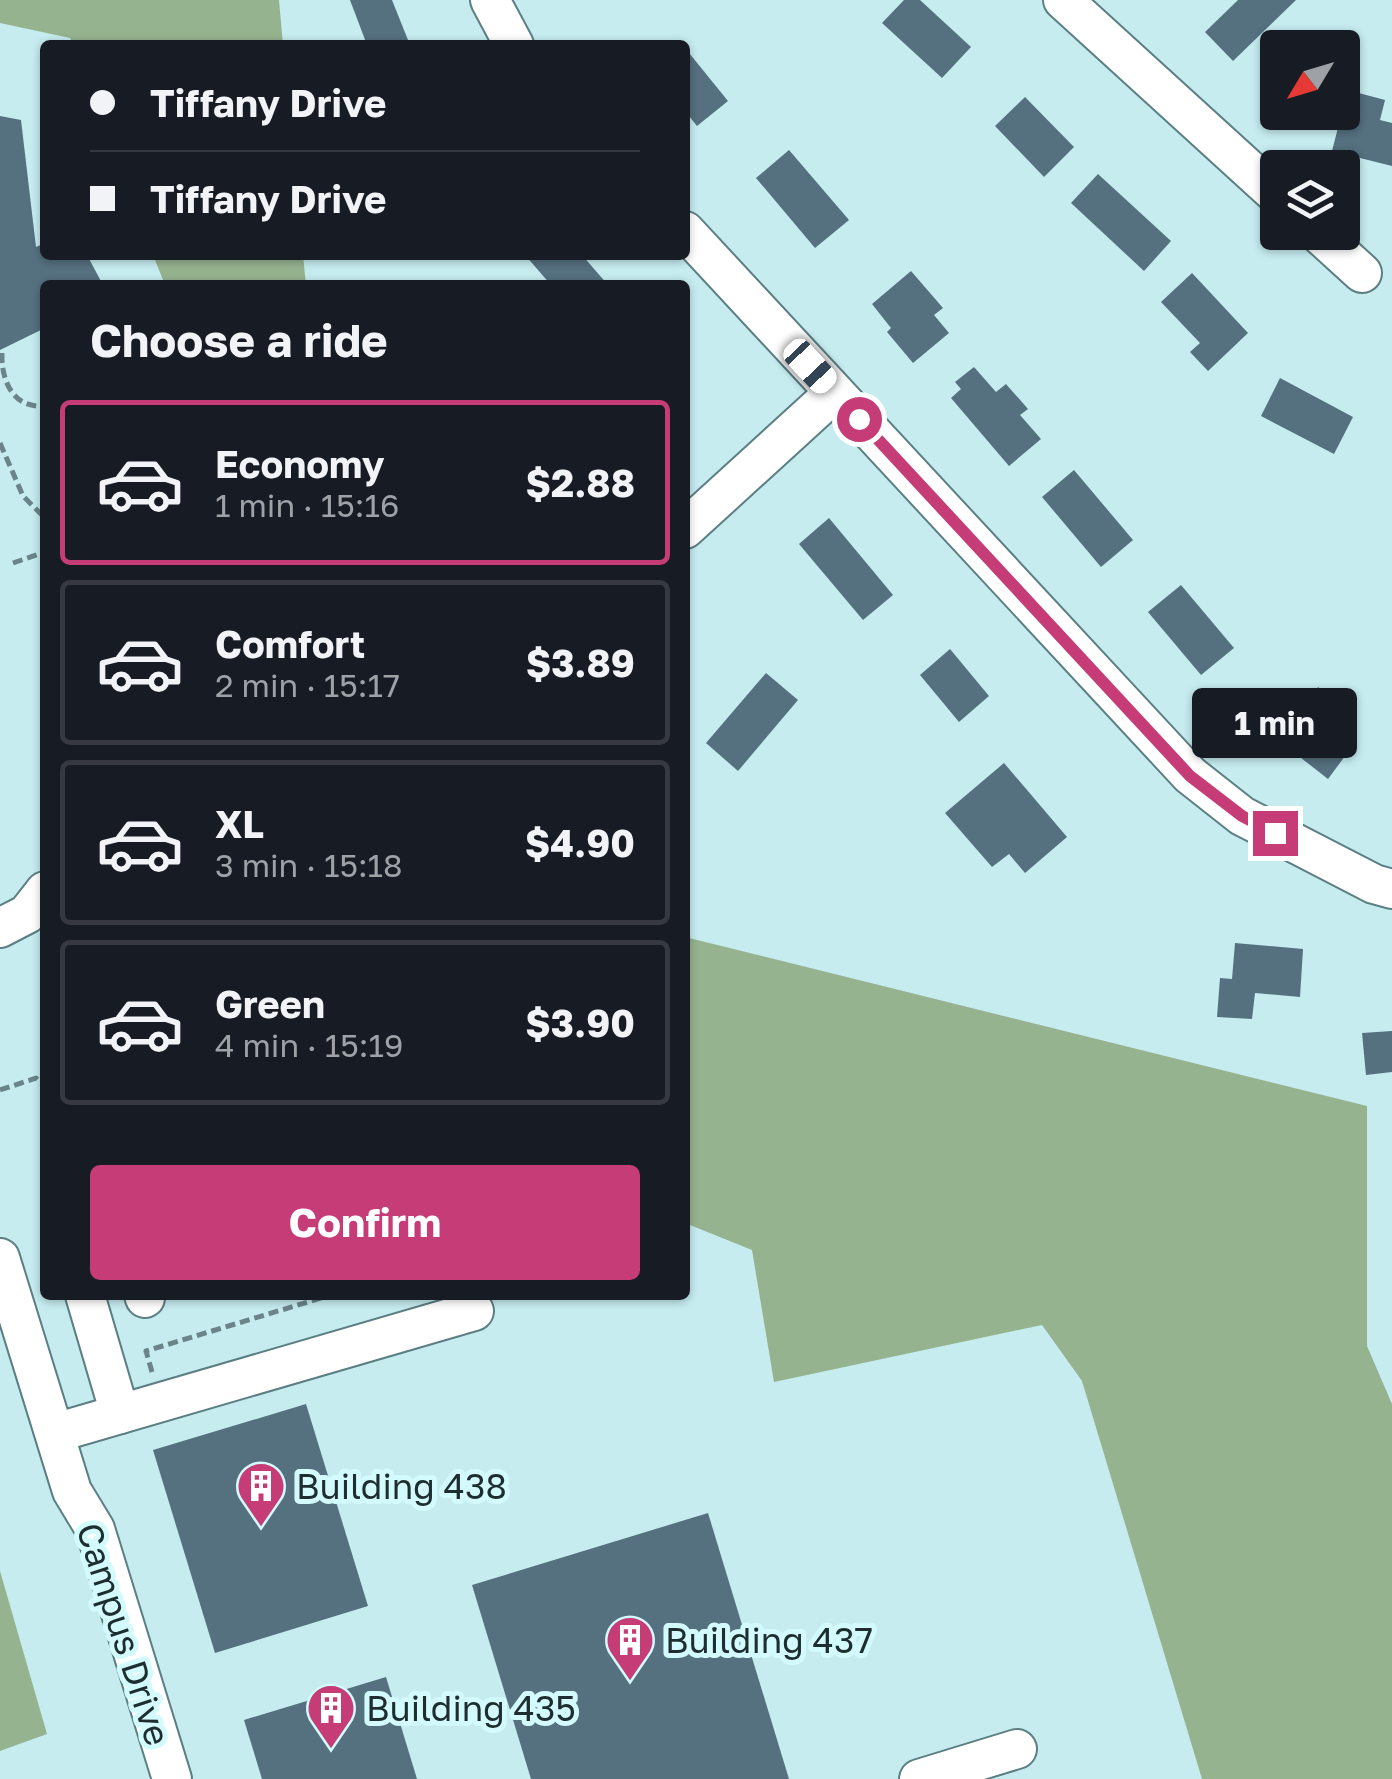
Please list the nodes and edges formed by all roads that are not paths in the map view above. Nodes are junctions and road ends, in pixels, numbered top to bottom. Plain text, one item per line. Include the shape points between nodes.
1 (490, 0) edge
2 (1087, 8) edge
3 (511, 40) edge
4 (1260, 178) edge
5 (690, 236) edge
6 (1337, 250) edge
7 (1362, 273) dead end
8 (834, 393) junction
9 (690, 524) edge
10 (1392, 890) edge
11 (40, 898) edge
12 (0, 928) edge
13 (0, 1258) edge
14 (86, 1300) edge
15 (474, 1311) dead end
16 (120, 1414) junction
17 (55, 1433) junction
18 (72, 1490) junction
19 (1017, 1749) dead end
20 (145, 1779) edge
21 (172, 1779) edge
22 (919, 1779) edge

1 - 3 street
2 - 4 street
5 - 8 street
6 - 7 street
8 - 9 street
8 - 10 street via 1208,792 1242,816
11 - 12 street
13 - 17 street, Campus Drive
14 - 16 street
15 - 16 street
16 - 17 street
17 - 18 street, Campus Drive
18 - 20 street, Campus Drive via 71,1536
18 - 21 street, Campus Drive via 95,1529
19 - 22 street

